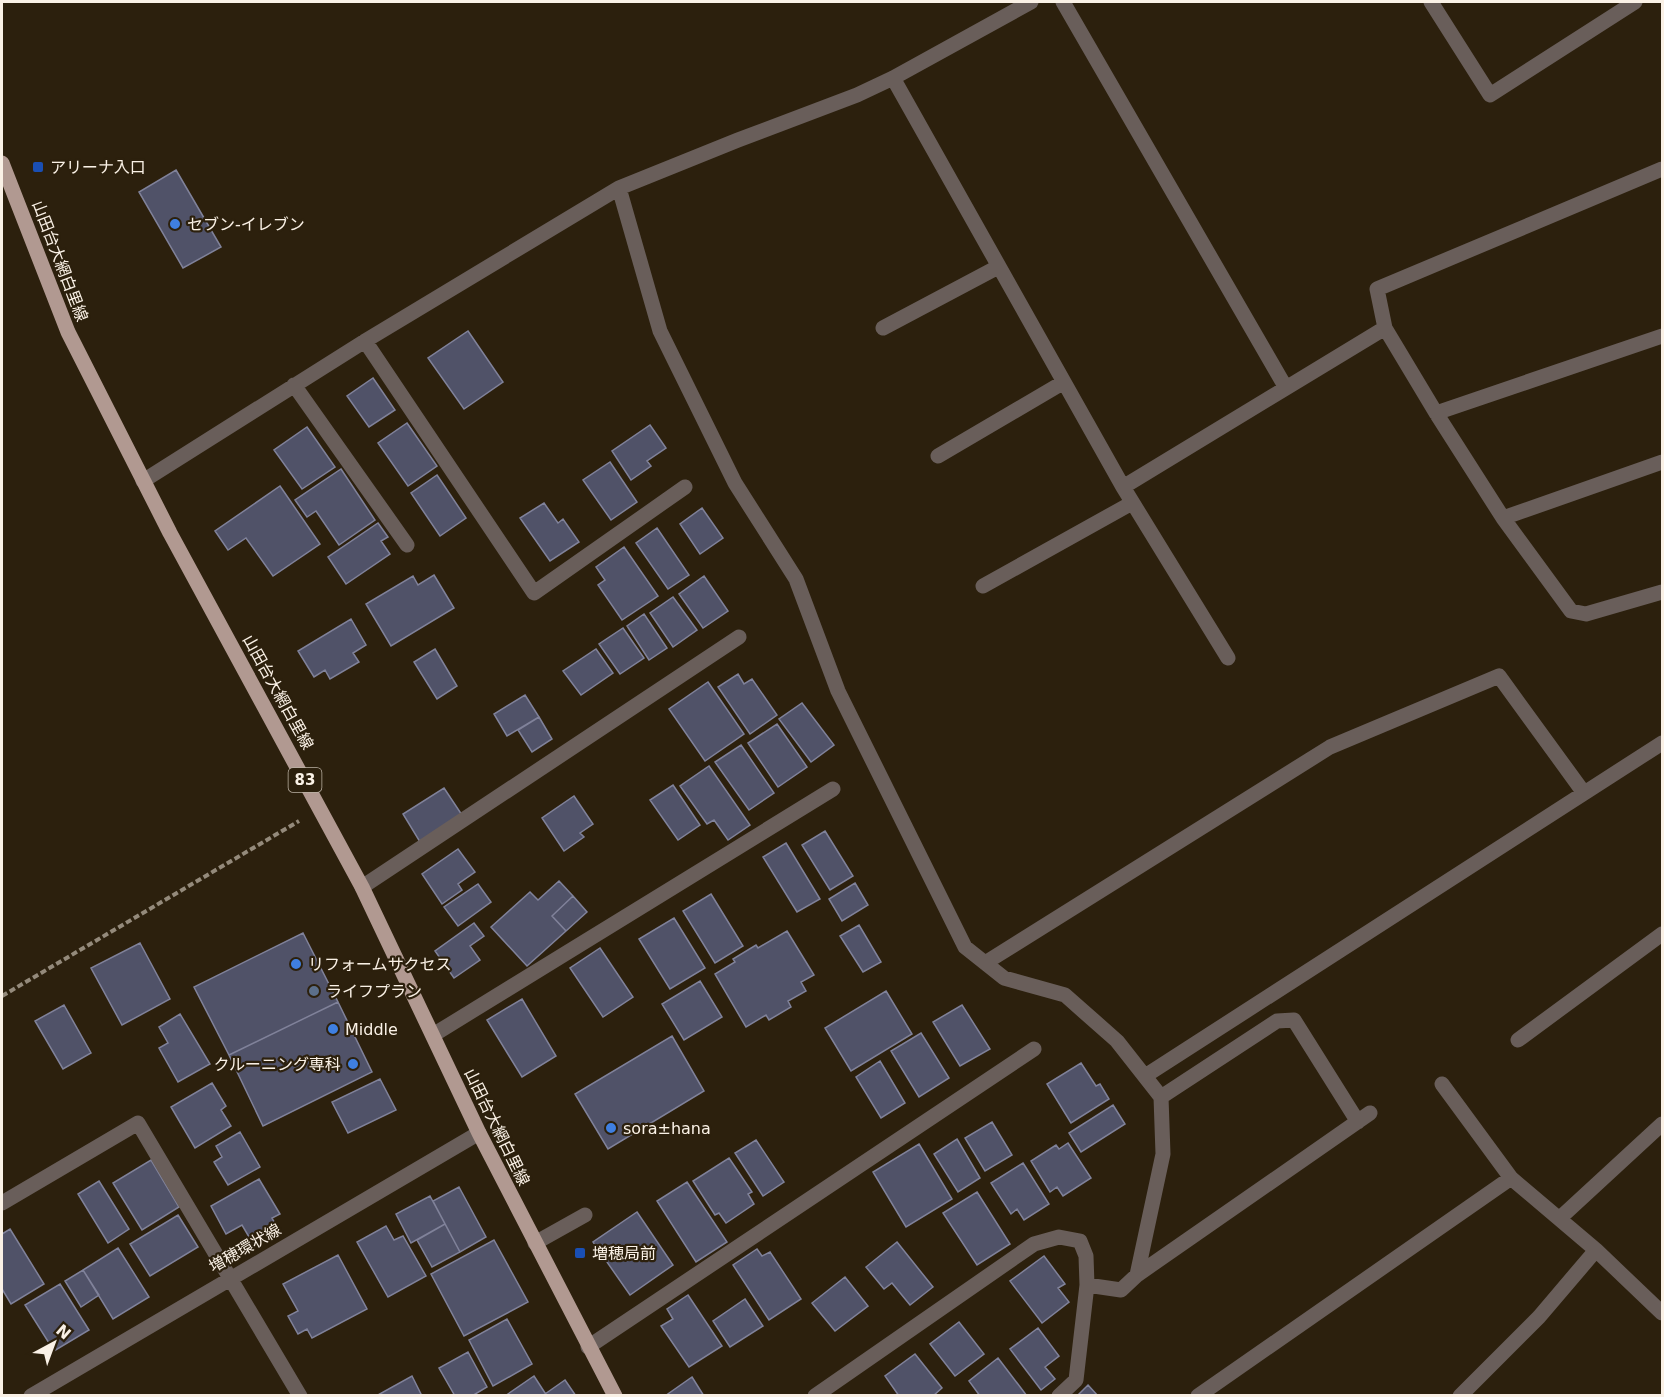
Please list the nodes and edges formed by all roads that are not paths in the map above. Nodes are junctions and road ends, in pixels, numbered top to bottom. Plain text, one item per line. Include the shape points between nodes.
1 (1031, 2) edge
2 (1063, 2) edge
3 (1431, 2) edge
4 (1635, 2) edge
5 (893, 78) junction
6 (2, 162) edge
7 (1662, 169) edge
8 (620, 188) junction
9 (998, 267) junction
10 (883, 328) dead end
11 (1385, 328) junction
12 (1662, 336) edge
13 (365, 341) junction
14 (1064, 382) junction
15 (294, 386) junction
16 (1286, 388) junction
17 (1436, 413) junction
18 (938, 456) dead end
19 (1662, 462) edge
20 (143, 481) junction
21 (685, 487) dead end
22 (1123, 487) junction
23 (1132, 503) junction
24 (1503, 518) junction
25 (407, 544) dead end
26 (983, 586) dead end
27 (1662, 592) edge
28 (739, 637) dead end
29 (1228, 658) dead end
30 (1662, 743) edge
31 (833, 789) dead end
32 (1584, 793) junction
33 (362, 887) junction
34 (1662, 934) edge
35 (985, 963) junction
36 (433, 1035) junction
37 (1518, 1040) dead end
38 (1034, 1050) dead end
39 (1145, 1076) junction
40 (1442, 1084) dead end
41 (1161, 1097) junction
42 (1662, 1124) edge
43 (479, 1133) junction
44 (1511, 1178) junction
45 (2, 1203) edge
46 (585, 1215) dead end
47 (1560, 1218) junction
48 (535, 1243) junction
49 (1596, 1250) junction
50 (1137, 1275) junction
51 (230, 1278) junction
52 (1087, 1285) junction
53 (1662, 1313) edge
54 (588, 1347) junction
55 (31, 1395) edge
56 (300, 1395) edge
57 (615, 1395) edge
58 (815, 1395) edge
59 (1059, 1395) edge
60 (1198, 1395) edge
61 (1460, 1395) edge

1 - 5 street
2 - 16 street
3 - 4 street via 1490,95
5 - 8 street
5 - 9 street
6 - 20 main road, 山田台大網白里線 / 83 via 68,332
7 - 11 street via 1377,289
8 - 13 street
8 - 35 street via 660,331 735,483 796,579 838,691 965,947
9 - 10 street
9 - 14 street
11 - 16 street
11 - 17 street
12 - 17 street
13 - 15 street
13 - 21 street via 534,593
14 - 18 street
14 - 22 street
15 - 20 street
15 - 25 street
16 - 22 street
17 - 24 street
19 - 24 street
20 - 33 main road, 山田台大網白里線 / 83
22 - 23 street
23 - 26 street
23 - 29 street
24 - 27 street via 1571,611 1586,614
28 - 33 street
30 - 32 street
31 - 36 street
32 - 35 street via 1498,676 1330,747
32 - 39 street
33 - 36 main road, 山田台大網白里線 / 83
34 - 37 street
35 - 39 street via 1004,978 1065,995 1117,1041
36 - 43 main road, 山田台大網白里線 / 83
38 - 54 street
39 - 41 street
40 - 44 street
41 - 50 street via 1163,1154
41 - 50 street via 1277,1021 1294,1020 1364,1117
42 - 47 street
43 - 48 main road, 山田台大網白里線 / 83
43 - 51 street, 増穂環状線
44 - 47 street
44 - 60 street
45 - 51 street via 138,1123
46 - 48 street
47 - 49 street
48 - 54 main road, 山田台大網白里線 / 83
49 - 53 street
49 - 61 street via 1539,1317
50 - 52 street via 1120,1290
51 - 55 street, 増穂環状線
51 - 56 street
52 - 58 street via 1086,1256 1080,1241 1059,1237 1035,1244
52 - 59 street via 1076,1380
54 - 57 main road, 山田台大網白里線 / 83

